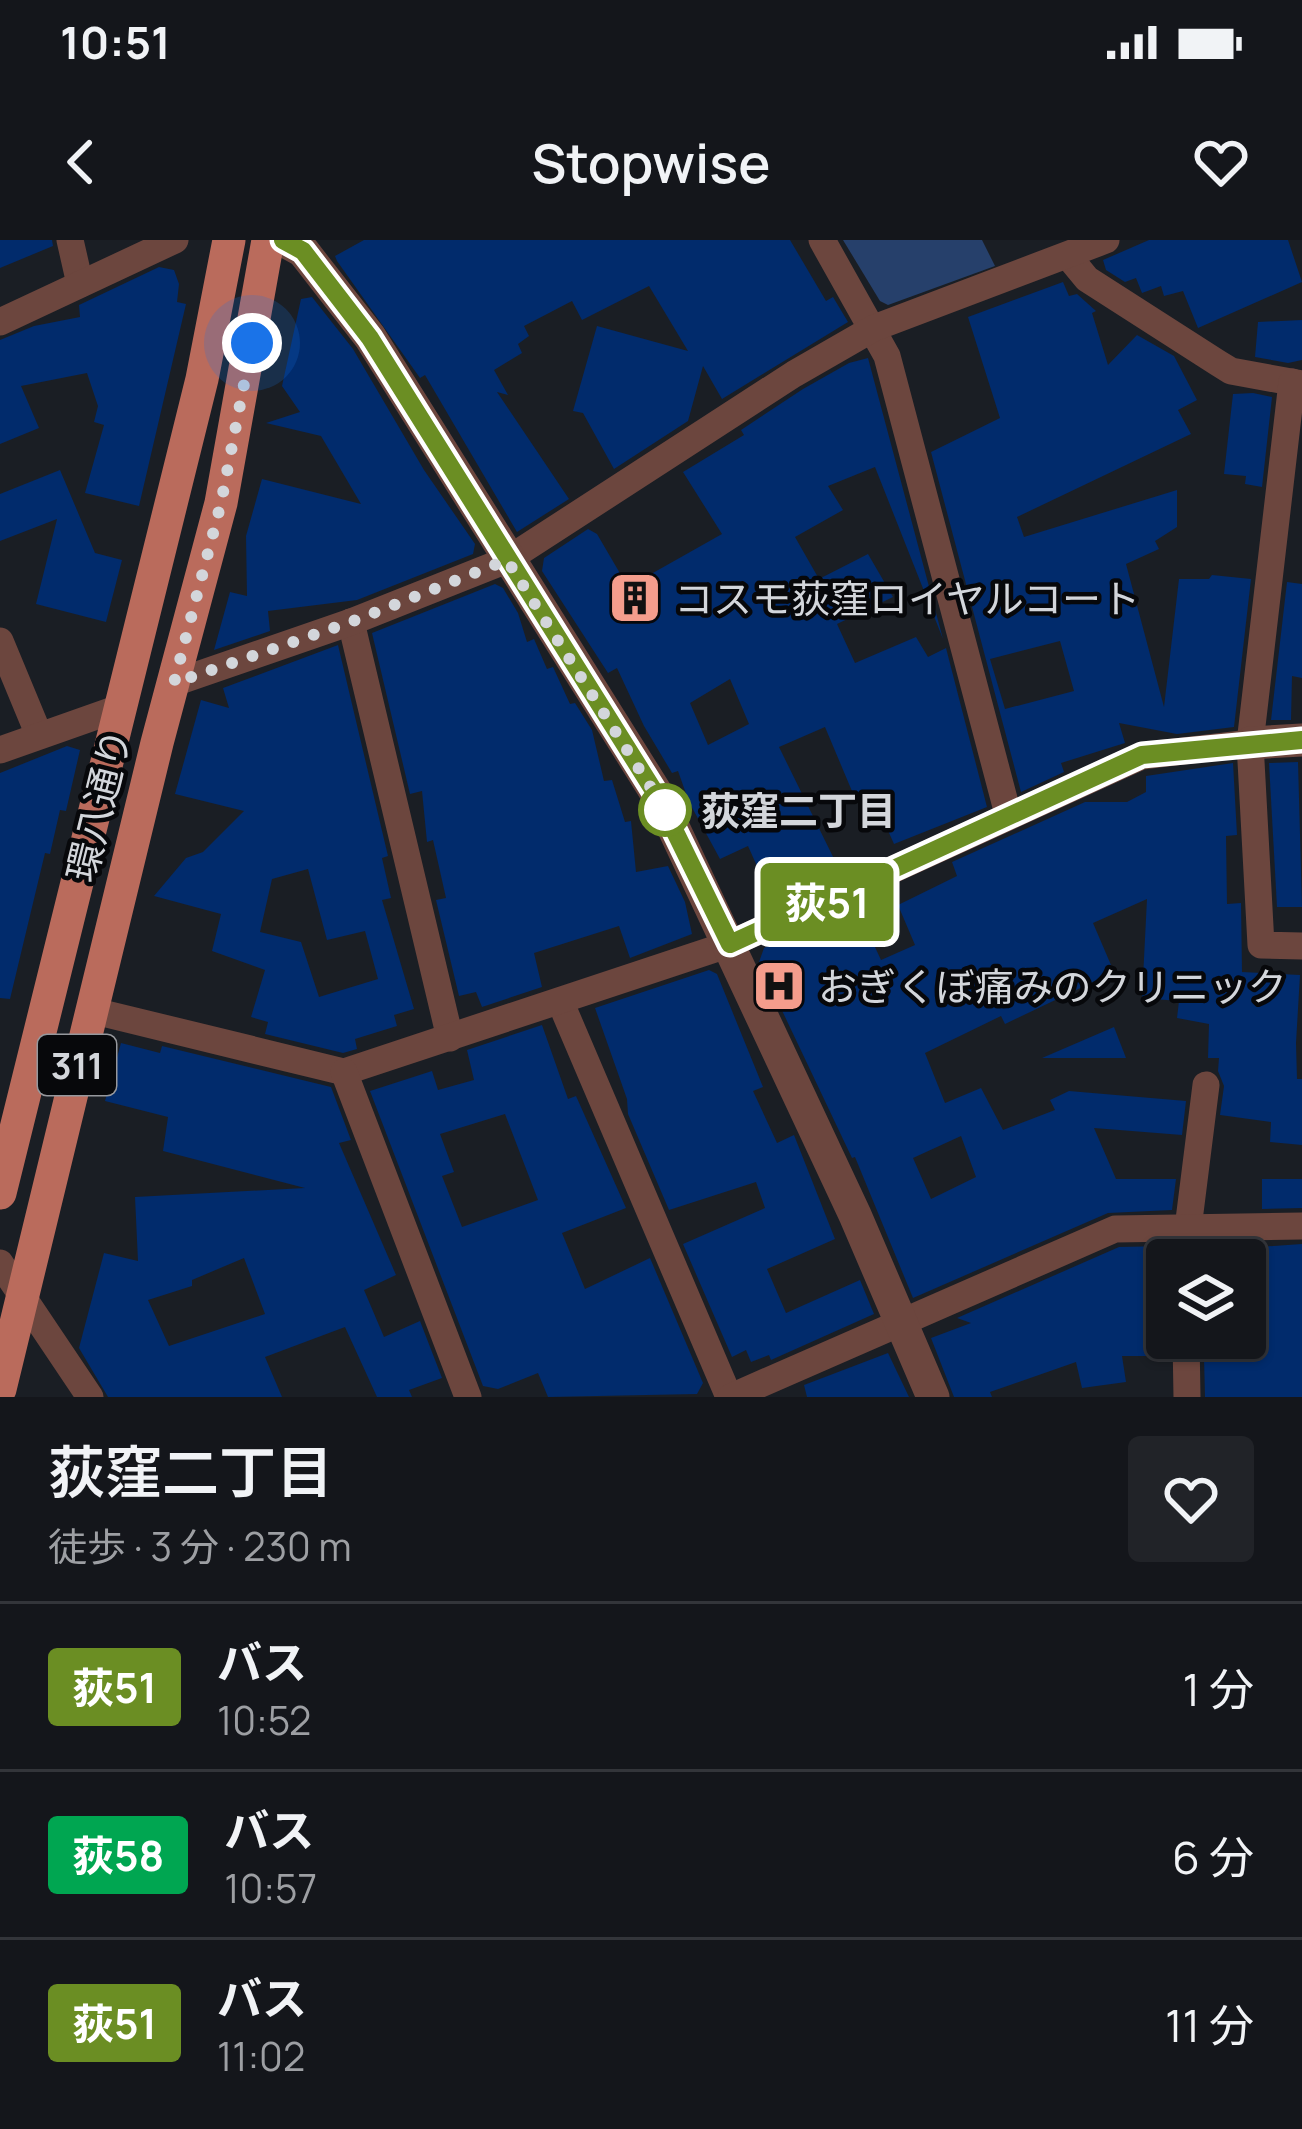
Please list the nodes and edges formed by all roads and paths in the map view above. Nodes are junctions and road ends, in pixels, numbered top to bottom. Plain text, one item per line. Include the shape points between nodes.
1 (70, 240) edge
2 (175, 240) edge
3 (229, 240) edge
4 (268, 240) edge
5 (283, 240) edge
6 (822, 240) edge
7 (1106, 240) edge
8 (1068, 256) junction
9 (80, 284) junction
10 (0, 322) edge
11 (874, 328) junction
12 (1297, 383) edge
13 (507, 560) junction
14 (351, 622) junction
15 (0, 641) edge
16 (174, 683) junction
17 (122, 707) junction
18 (40, 735) junction
19 (1302, 740) edge
20 (1250, 743) junction
21 (0, 750) edge
22 (1008, 814) junction
23 (730, 944) junction
24 (1302, 946) edge
25 (560, 1001) junction
26 (90, 1010) junction
27 (451, 1038) junction
28 (344, 1072) junction
29 (1206, 1085) dead end
30 (0, 1193) edge
31 (1302, 1226) edge
32 (1188, 1229) junction
33 (1187, 1239) edge
34 (0, 1263) edge
35 (22, 1301) junction
36 (904, 1324) junction
37 (1186, 1359) edge
38 (0, 1389) edge
39 (90, 1397) edge
40 (468, 1397) edge
41 (730, 1397) edge
42 (933, 1397) edge
43 (1187, 1397) edge

1 - 9 street
2 - 9 street
3 - 17 main road, 環八通り / 311
4 - 16 main road, 環八通り / 311 via 221,503
5 - 13 street via 303,251 370,338
6 - 11 street
7 - 8 street
8 - 11 street
8 - 12 street via 1088,279 1218,364
9 - 10 street
11 - 13 street
11 - 22 street
12 - 20 street
13 - 14 street
13 - 23 street via 659,799
14 - 16 street
14 - 27 street
15 - 18 street
16 - 26 main road, 環八通り / 311
17 - 18 street
17 - 30 main road, 環八通り / 311
18 - 21 street
19 - 20 street
20 - 22 street via 1142,755
20 - 24 street via 1261,945
22 - 23 street
23 - 25 street
23 - 36 street
25 - 27 street
25 - 41 street
26 - 28 street
26 - 35 main road, 環八通り / 311
27 - 28 street
28 - 40 street
29 - 32 street
31 - 32 street
32 - 33 street
32 - 36 street via 1115,1229
34 - 35 street
35 - 38 main road, 環八通り / 311
35 - 39 street
36 - 41 street
36 - 42 street
37 - 43 street

